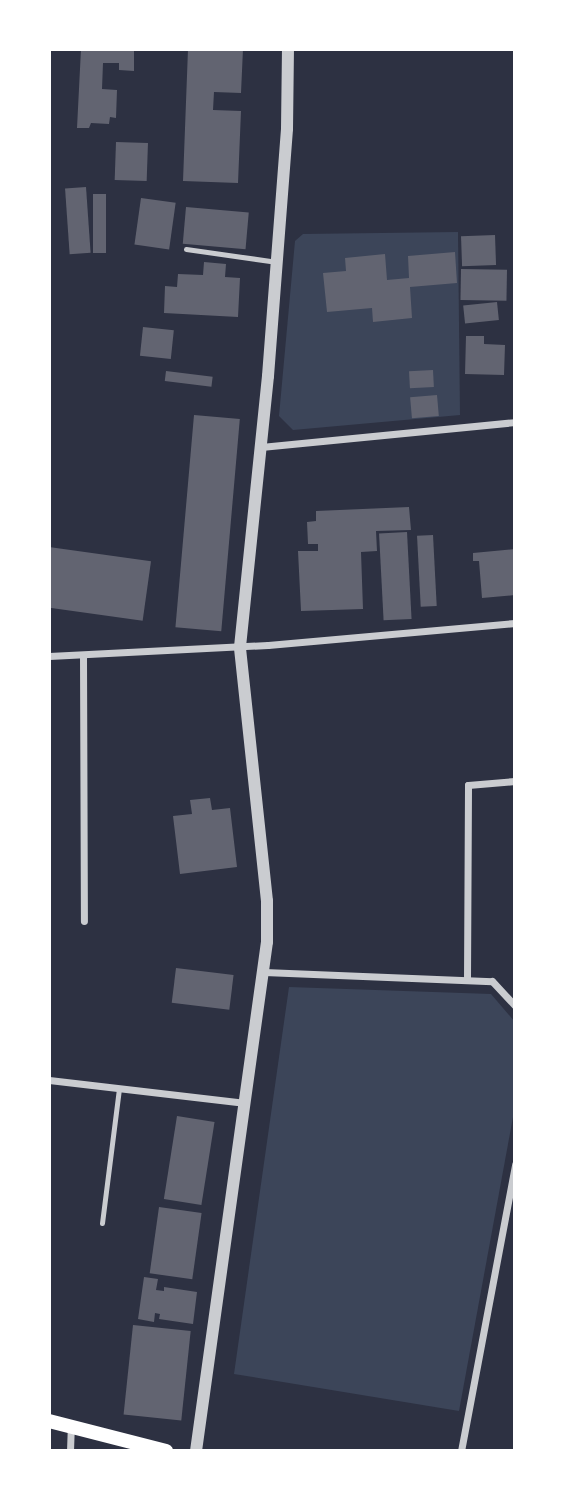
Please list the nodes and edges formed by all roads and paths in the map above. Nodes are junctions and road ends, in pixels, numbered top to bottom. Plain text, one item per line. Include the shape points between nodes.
1 (288, 49) edge
2 (186, 249) dead end
3 (277, 262) junction
4 (515, 422) edge
5 (261, 447) junction
6 (515, 623) edge
7 (240, 647) junction
8 (49, 656) edge
9 (83, 656) junction
10 (515, 781) edge
11 (84, 921) dead end
12 (264, 972) junction
13 (467, 979) junction
14 (515, 1006) edge
15 (49, 1080) edge
16 (119, 1088) junction
17 (246, 1104) junction
18 (515, 1164) edge
19 (102, 1223) dead end
20 (49, 1420) edge
21 (71, 1427) junction
22 (70, 1451) edge
23 (166, 1451) edge
24 (196, 1451) edge
25 (461, 1451) edge

1 - 3 street
2 - 3 lane
3 - 5 street
4 - 5 street
5 - 7 street
6 - 7 street
7 - 9 street
7 - 12 street via 267,901
8 - 9 street
9 - 11 street
10 - 13 street via 468,785
12 - 13 street
12 - 17 street
13 - 14 street via 492,981
15 - 16 street
16 - 17 street
16 - 19 lane
17 - 24 street
18 - 25 street
20 - 21 main road
21 - 22 street
21 - 23 main road

